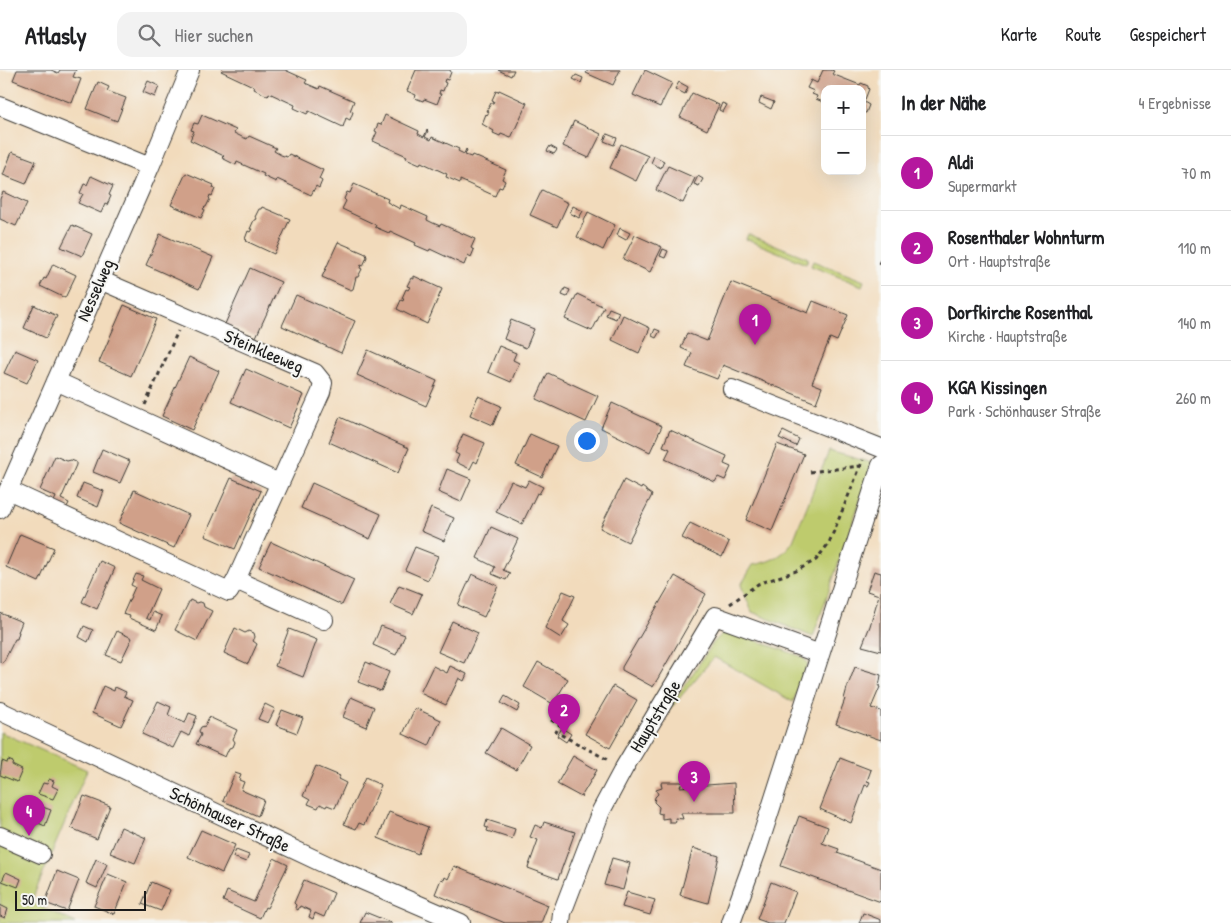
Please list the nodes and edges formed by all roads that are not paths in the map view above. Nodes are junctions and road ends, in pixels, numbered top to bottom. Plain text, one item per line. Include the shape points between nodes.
1 (190, 70) edge
2 (0, 106) edge
3 (150, 167) junction
4 (100, 280) junction
5 (56, 381) junction
6 (732, 389) dead end
7 (875, 445) edge
8 (881, 465) edge
9 (279, 483) junction
10 (8, 490) junction
11 (0, 509) edge
12 (236, 580) junction
13 (324, 620) dead end
14 (820, 654) junction
15 (0, 711) edge
16 (0, 836) edge
17 (41, 854) dead end
18 (461, 923) edge
19 (561, 923) edge
20 (731, 923) edge

1 - 3 street, Nesselweg
2 - 3 street
3 - 4 street, Nesselweg
4 - 5 street, Nesselweg
4 - 9 street, Steinkleeweg via 315,373 323,383 321,392
5 - 9 street
5 - 10 street, Nesselweg
6 - 7 street
8 - 14 street
9 - 12 street, Steinkleeweg
10 - 11 street, Nesselweg
10 - 12 street via 229,592
12 - 13 street
14 - 19 street, Hauptstraße via 715,616 601,811
14 - 20 street
15 - 18 street, Schönhauser Straße via 329,866
16 - 17 street

